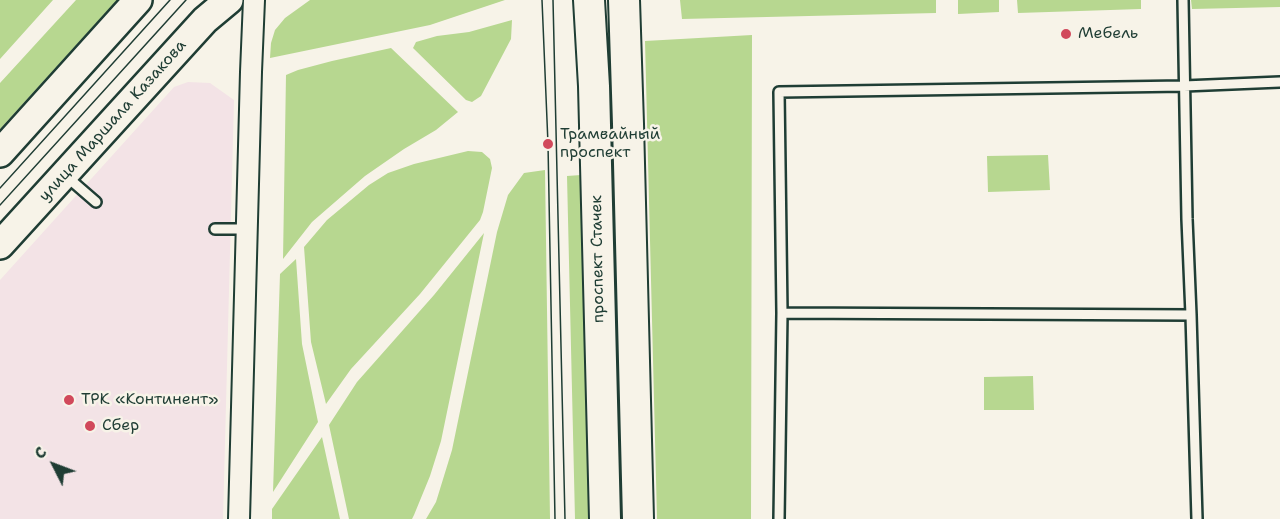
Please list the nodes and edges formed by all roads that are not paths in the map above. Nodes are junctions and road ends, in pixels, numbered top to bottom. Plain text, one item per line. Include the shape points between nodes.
1 (138, 0) edge
2 (229, 0) edge
3 (254, 0) edge
4 (589, 0) edge
5 (624, 0) edge
6 (1183, 0) edge
7 (1280, 82) edge
8 (1184, 86) junction
9 (0, 153) edge
10 (64, 175) junction
11 (96, 202) dead end
12 (215, 229) dead end
13 (247, 229) junction
14 (0, 245) edge
15 (782, 313) junction
16 (1191, 315) junction
17 (239, 519) edge
18 (604, 519) edge
19 (638, 519) edge
20 (779, 519) edge
21 (1197, 519) edge

1 - 9 street
2 - 10 street, улица Маршала Казакова via 205,20
3 - 13 street
4 - 18 main road, проспект Стачек
5 - 19 main road, проспект Стачек
6 - 8 lane
7 - 8 lane
8 - 15 lane via 779,92
8 - 16 lane
10 - 11 lane
10 - 14 street, улица Маршала Казакова
12 - 13 lane
13 - 17 street
15 - 16 lane
15 - 20 lane
16 - 21 lane

